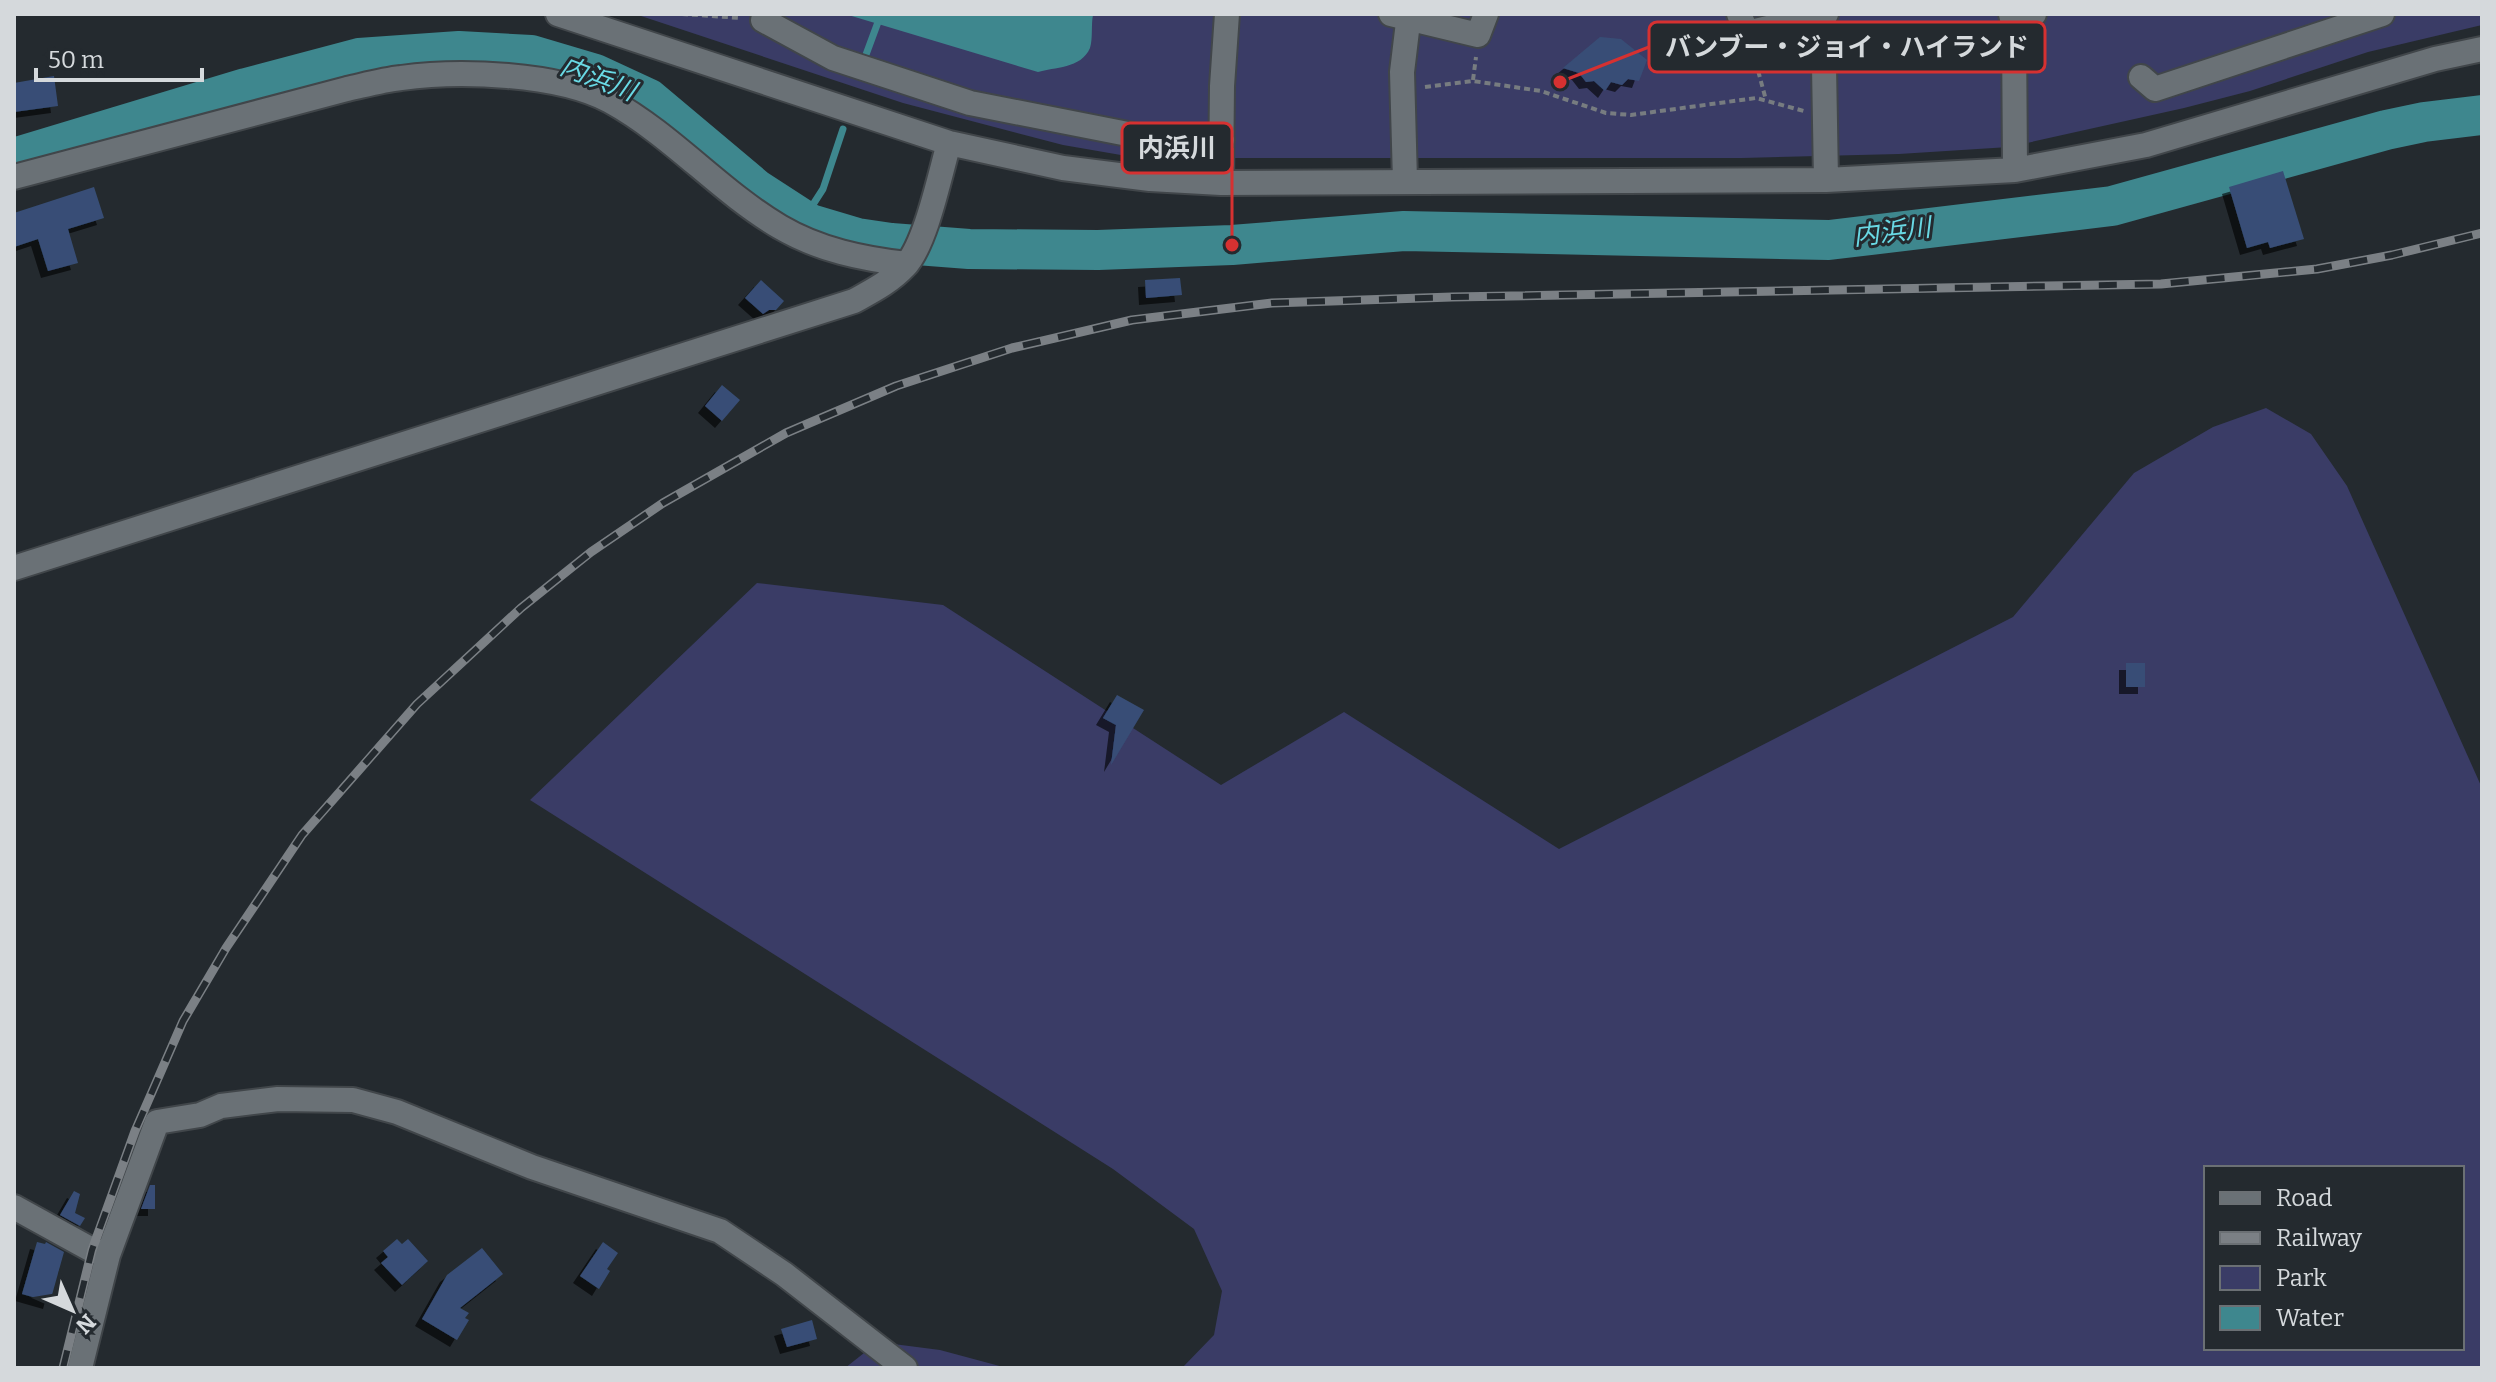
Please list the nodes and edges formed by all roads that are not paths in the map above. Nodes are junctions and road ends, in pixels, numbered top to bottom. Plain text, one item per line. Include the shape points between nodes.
1 (558, 14) edge
2 (1486, 14) edge
3 (2382, 14) edge
4 (1402, 15) edge
5 (1819, 15) edge
6 (765, 17) edge
7 (1227, 19) edge
8 (2020, 19) edge
9 (1743, 23) edge
10 (2482, 49) edge
11 (2141, 77) dead end
12 (1213, 140) junction
13 (949, 143) junction
14 (2015, 170) junction
15 (14, 177) edge
16 (1826, 180) junction
17 (1405, 181) junction
18 (1221, 183) junction
19 (915, 249) junction
20 (14, 568) edge
21 (14, 1207) edge
22 (108, 1255) junction
23 (80, 1368) edge
24 (905, 1368) edge

1 - 13 street
2 - 4 street via 1478,35
3 - 11 street via 2155,89
4 - 17 street
5 - 9 street
5 - 16 street
6 - 12 street via 833,58 970,103 1143,137
7 - 12 street
8 - 14 street
10 - 14 street via 2146,145
12 - 18 street
13 - 18 street via 1063,168
13 - 19 street
14 - 16 street
15 - 19 street via 402,78 535,79 607,99 644,121 748,205 814,243 863,259
16 - 17 street
17 - 18 street
19 - 20 street via 885,284 854,301
21 - 22 street
22 - 23 street
22 - 24 street via 157,1122 263,1101 353,1100 720,1231

